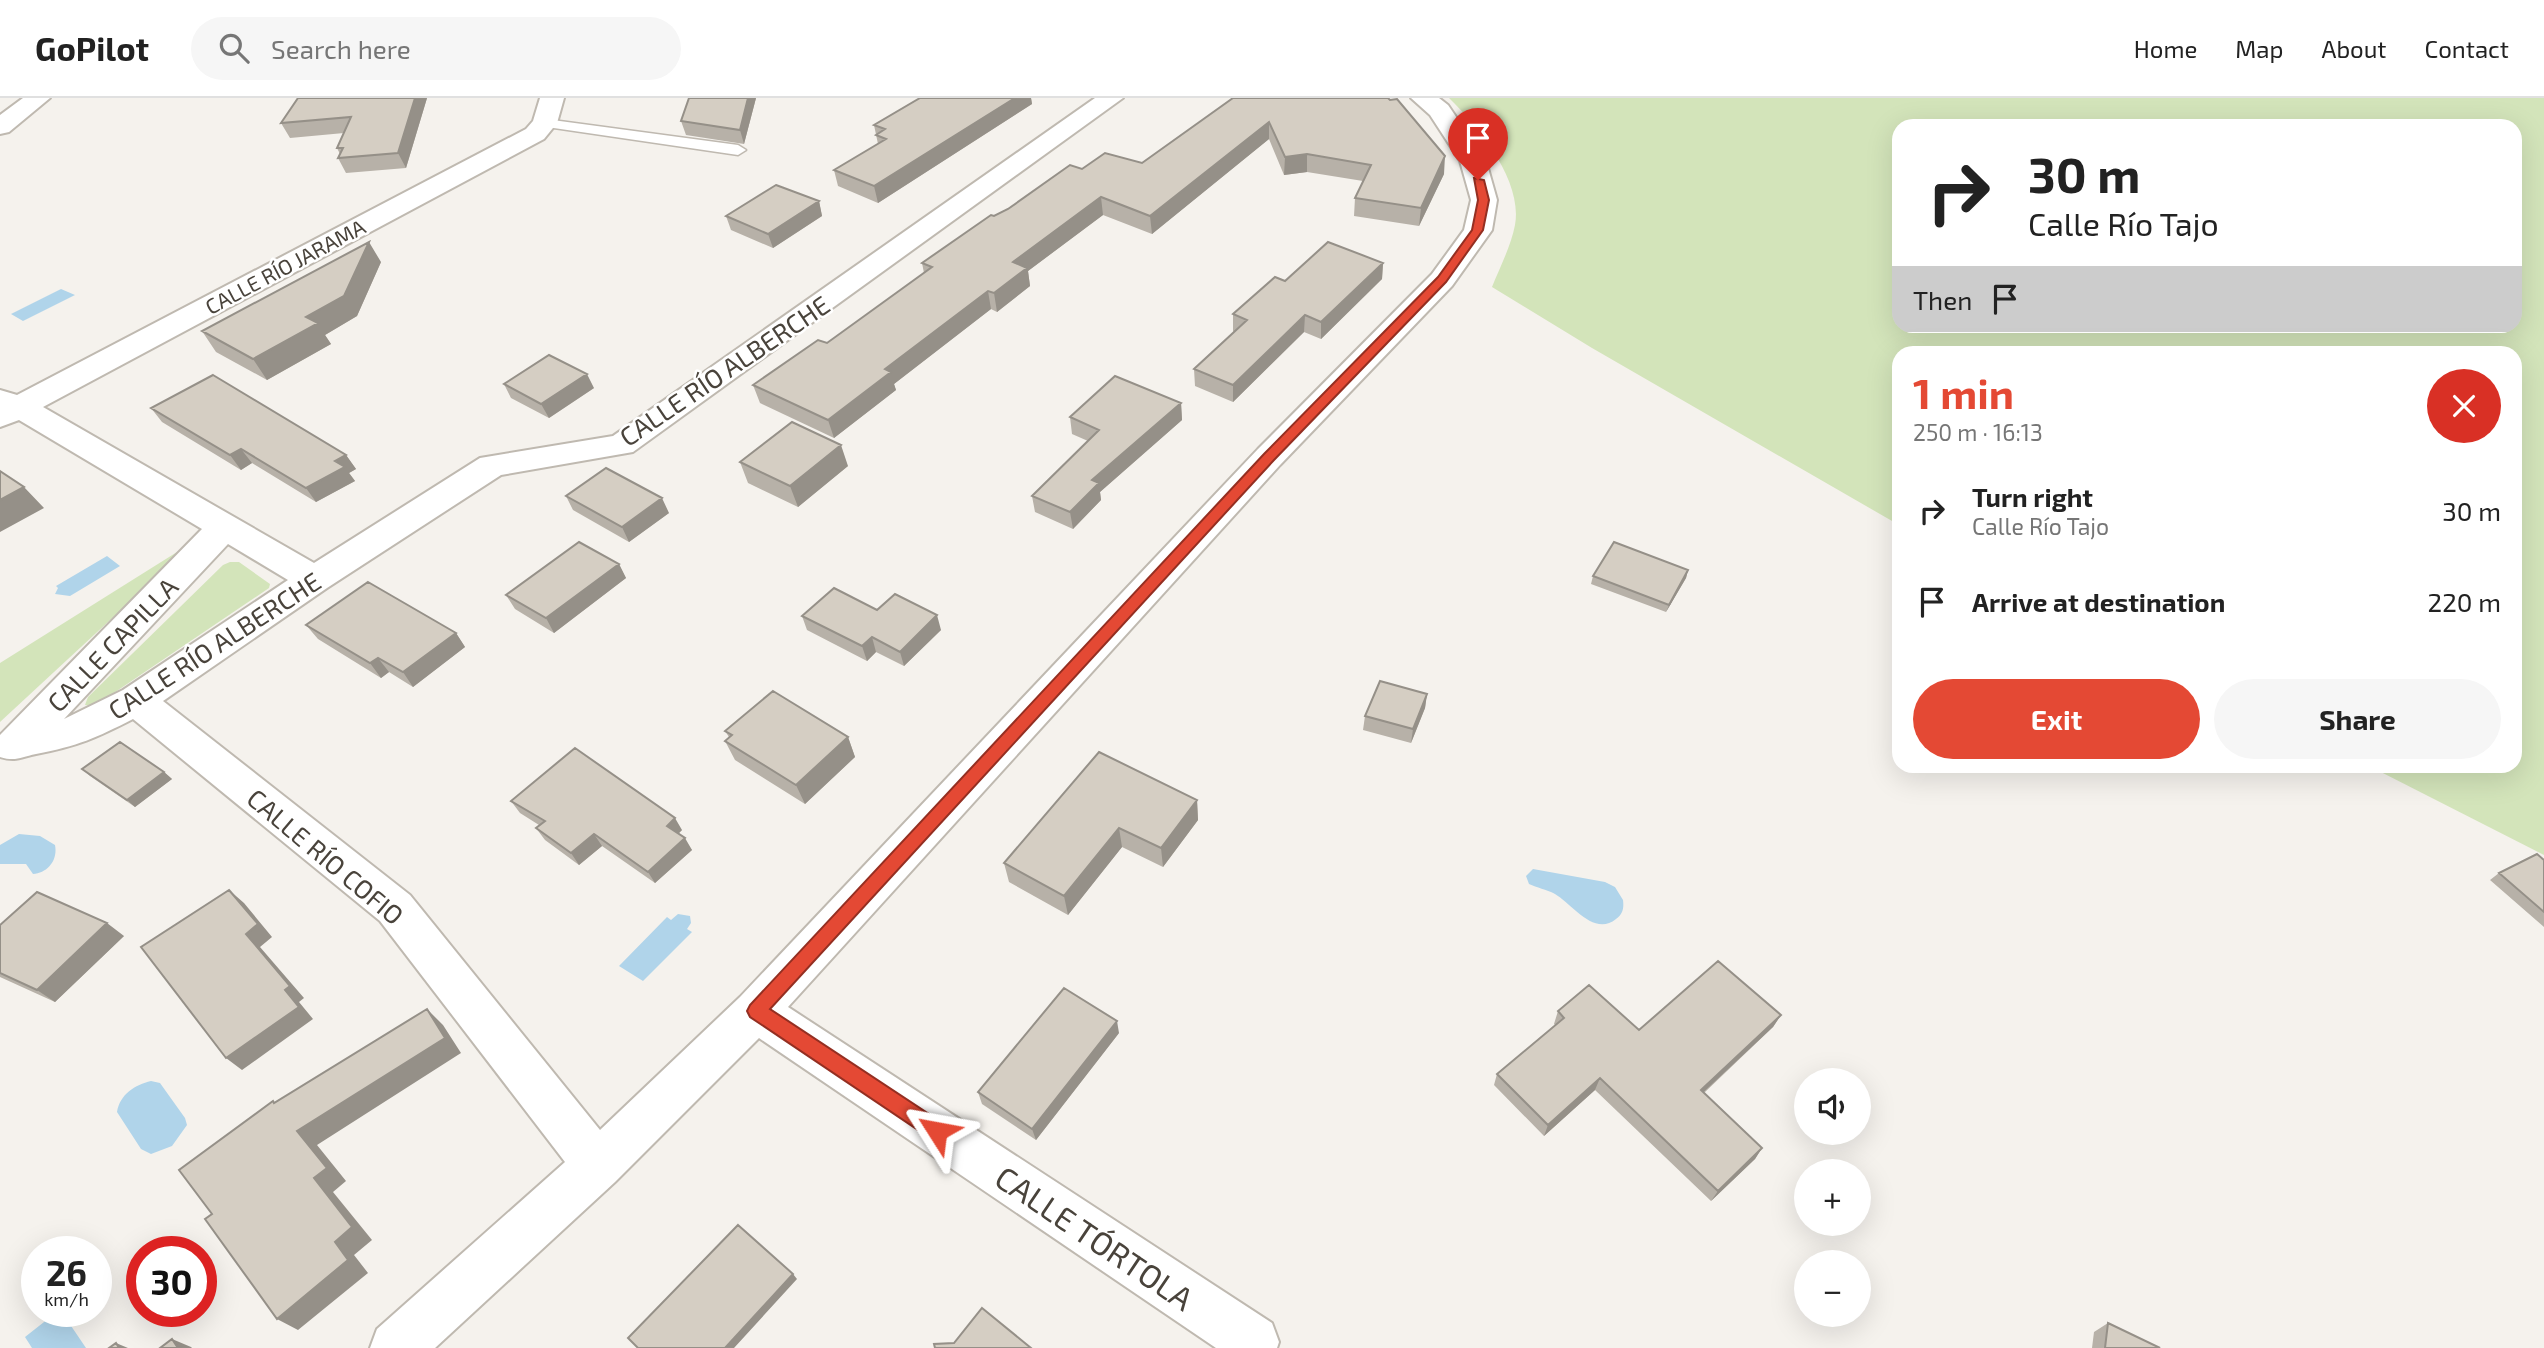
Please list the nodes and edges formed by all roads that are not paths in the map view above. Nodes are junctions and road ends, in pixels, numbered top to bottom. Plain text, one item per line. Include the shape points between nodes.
1 (38, 98) edge
2 (1111, 98) edge
3 (1423, 98) edge
4 (548, 111) edge
5 (0, 127) edge
6 (738, 150) edge
7 (7, 408) edge
8 (224, 527) junction
9 (315, 579) junction
10 (136, 700) junction
11 (9, 751) edge
12 (756, 1011) junction
13 (598, 1165) junction
14 (396, 1348) edge
15 (1249, 1348) edge

1 - 5 street
2 - 9 street, CALLE RÍO ALBERCHE via 622,445 492,466
3 - 12 street via 1439,110 1473,161 1484,200 1478,230 1442,280 1269,457
4 - 6 lane
4 - 7 street, CALLE RÍO JARAMA via 535,134
7 - 8 street
8 - 9 street
8 - 11 street, CALLE CAPILLA
9 - 10 street, CALLE RÍO ALBERCHE
10 - 11 street, CALLE RÍO ALBERCHE via 74,732
10 - 13 street, CALLE RÍO COFIO via 395,908
12 - 13 street
12 - 15 street, CALLE TÓRTOLA via 1253,1342
13 - 14 street

